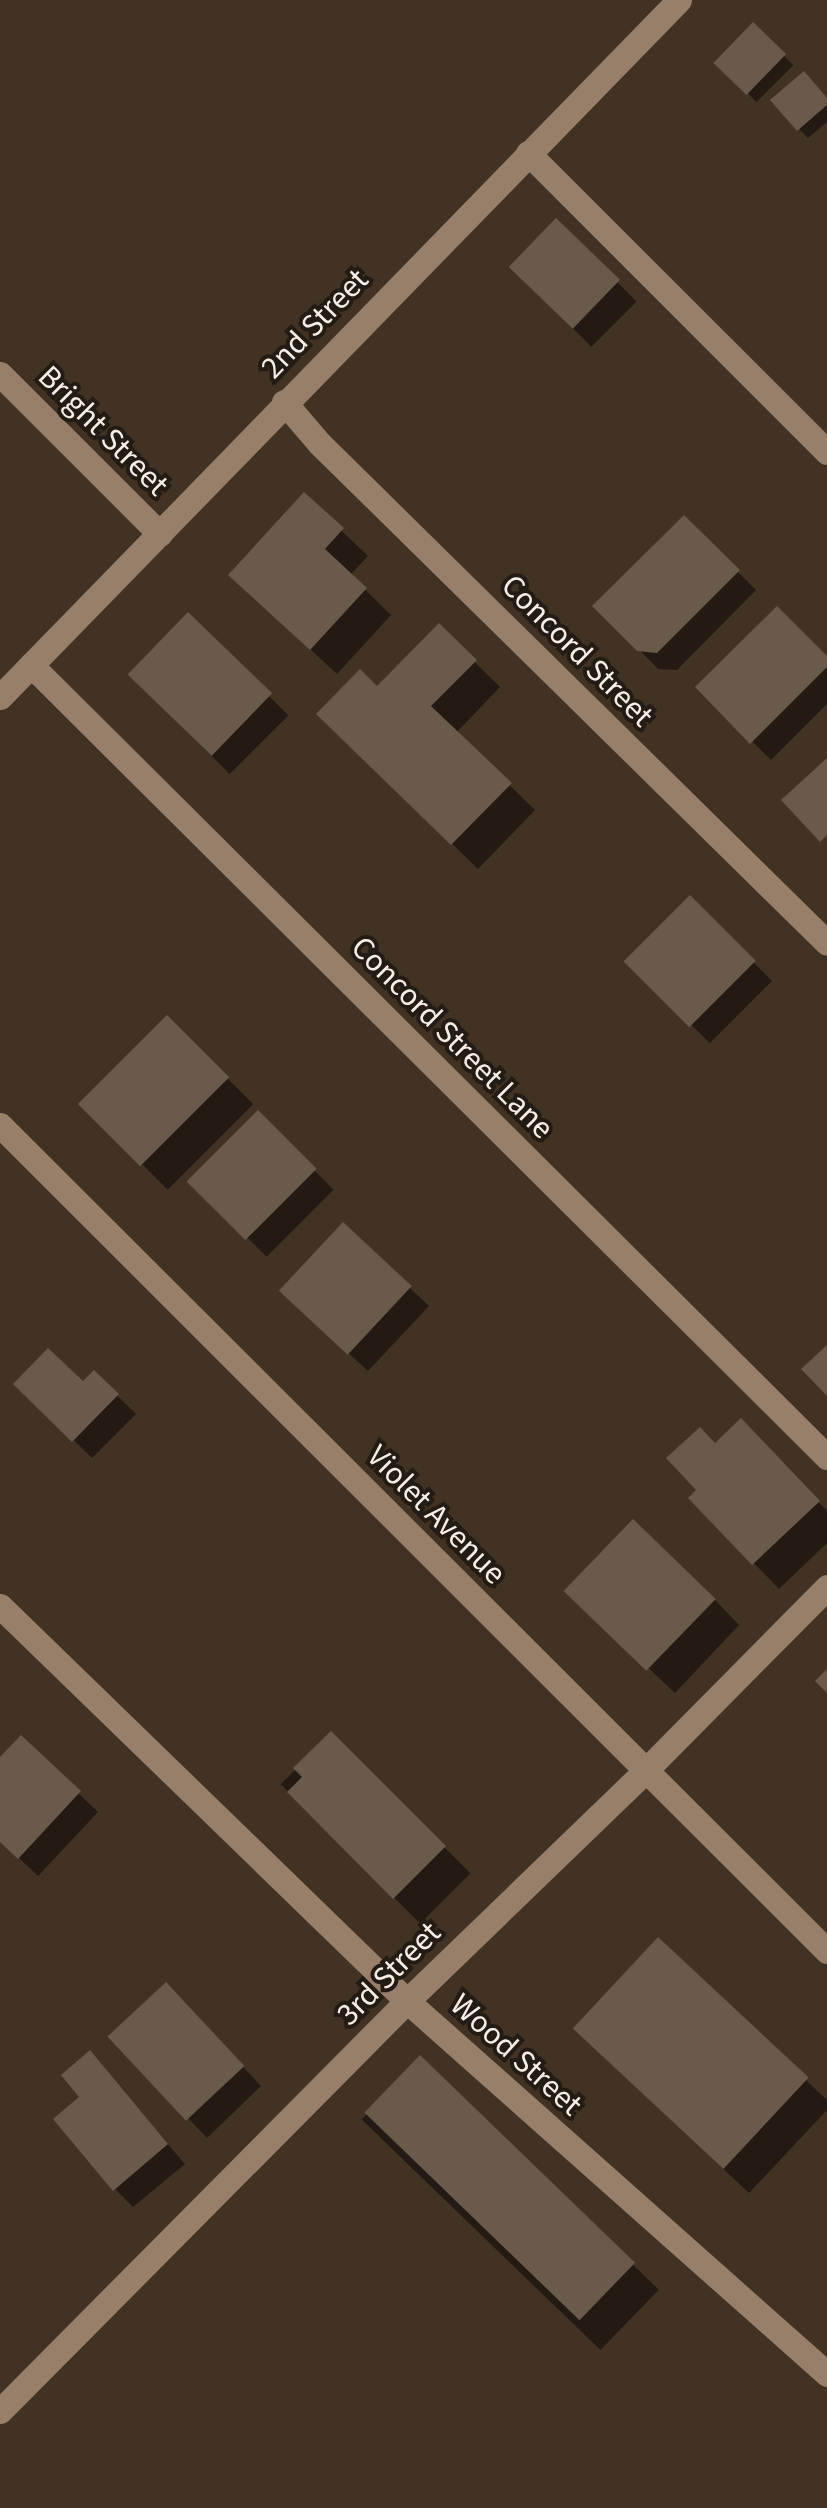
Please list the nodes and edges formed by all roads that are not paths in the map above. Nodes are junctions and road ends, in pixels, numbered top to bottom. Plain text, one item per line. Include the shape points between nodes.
1 (680, 0) edge
2 (528, 153) junction
3 (0, 374) edge
4 (284, 402) junction
5 (827, 452) edge
6 (160, 534) junction
7 (31, 665) junction
8 (0, 697) edge
9 (827, 942) edge
10 (0, 1125) edge
11 (827, 1457) edge
12 (827, 1588) edge
13 (0, 1606) edge
14 (648, 1770) junction
15 (827, 1951) edge
16 (407, 2001) junction
17 (824, 2363) edge
18 (0, 2411) edge

1 - 2 street, 2nd Street
2 - 4 street, 2nd Street
2 - 5 street
3 - 6 street, Bright Street
4 - 6 street, 2nd Street
4 - 9 street, Concord Street
6 - 7 street, 2nd Street
7 - 8 street, 2nd Street
7 - 11 street, Concord Street Lane
10 - 14 street, Violet Avenue
12 - 14 street, 3rd Street
13 - 16 street, Wood Street
14 - 15 street, Violet Avenue
14 - 16 street, 3rd Street
16 - 17 street, Wood Street
16 - 18 street, 3rd Street

